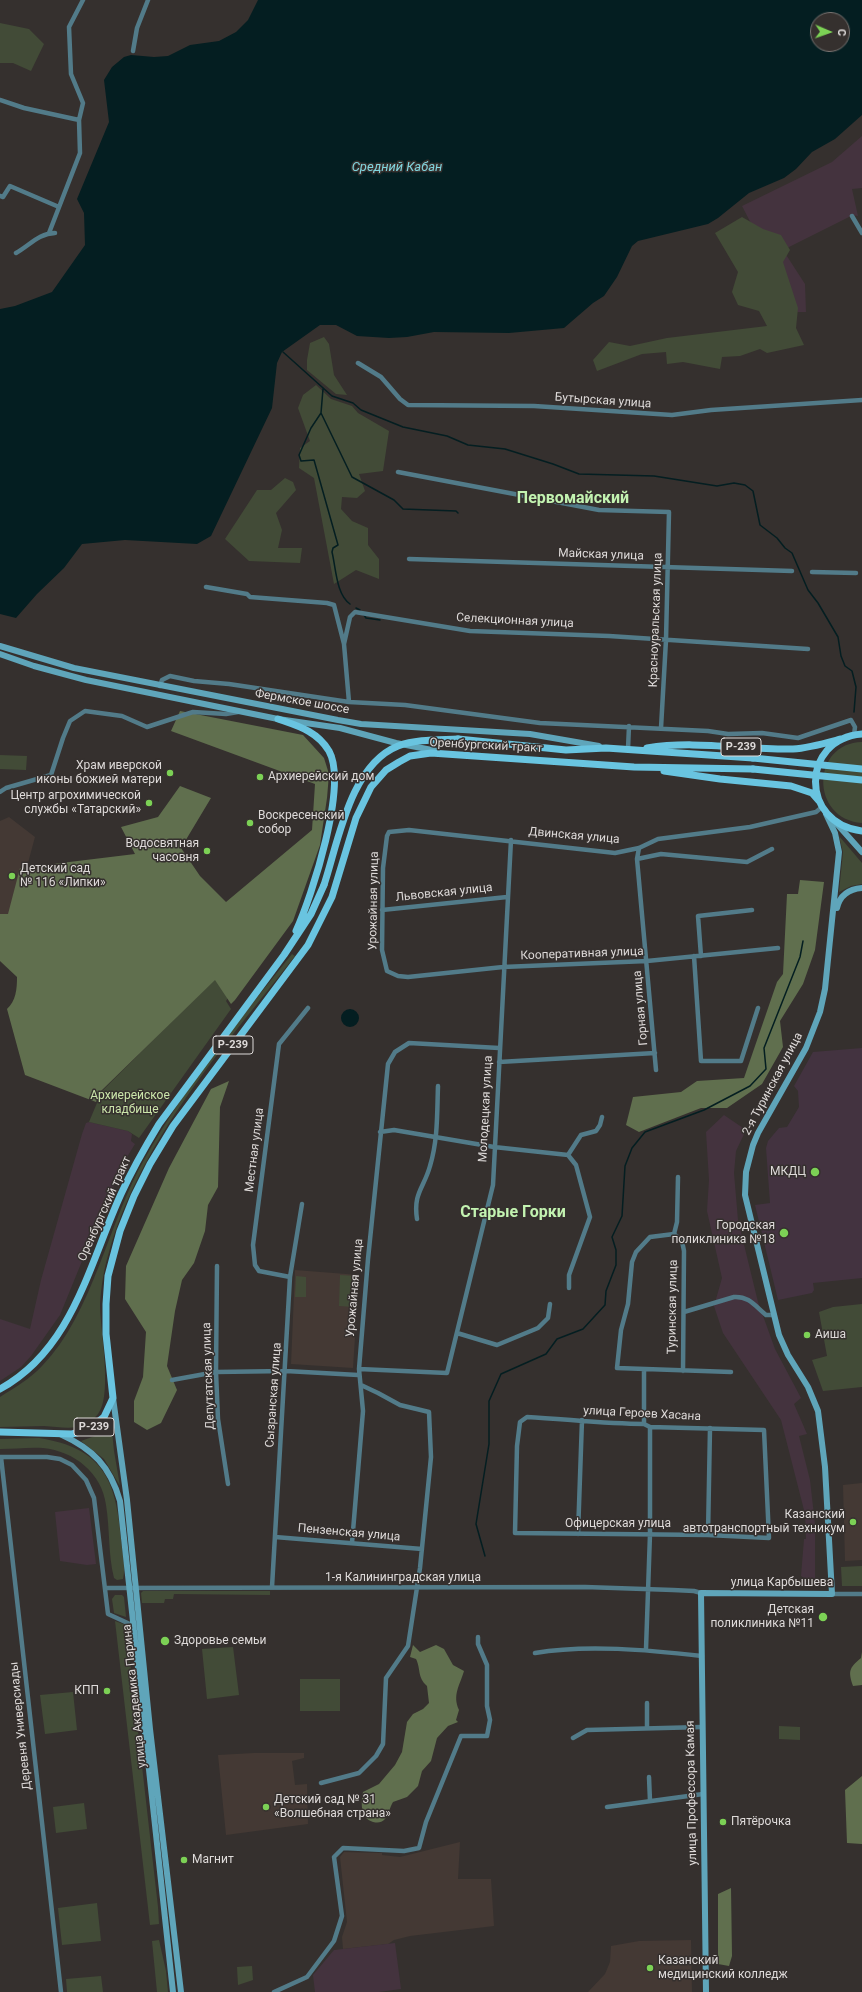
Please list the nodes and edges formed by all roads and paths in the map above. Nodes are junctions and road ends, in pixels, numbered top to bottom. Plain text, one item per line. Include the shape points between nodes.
1 (83, 0) edge
2 (148, 0) edge
3 (133, 51) dead end
4 (0, 100) edge
5 (79, 120) junction
6 (0, 196) edge
7 (60, 207) junction
8 (852, 216) dead end
9 (49, 233) junction
10 (55, 233) dead end
11 (862, 233) edge
12 (16, 253) dead end
13 (358, 364) dead end
14 (862, 400) edge
15 (398, 472) dead end
16 (409, 560) dead end
17 (668, 567) junction
18 (792, 571) dead end
19 (812, 572) dead end
20 (856, 574) dead end
21 (206, 587) dead end
22 (666, 640) junction
23 (344, 644) junction
24 (0, 646) edge
25 (808, 649) dead end
26 (0, 654) edge
27 (160, 686) junction
28 (348, 702) junction
29 (242, 711) junction
30 (278, 719) junction
31 (630, 726) junction
32 (661, 728) junction
33 (860, 734) edge
34 (841, 739) junction
35 (606, 748) junction
36 (628, 749) junction
37 (640, 750) junction
38 (452, 754) junction
39 (634, 767) junction
40 (862, 769) edge
41 (862, 780) edge
42 (0, 792) edge
43 (822, 807) junction
44 (834, 821) junction
45 (862, 831) edge
46 (390, 832) joint
47 (511, 840) junction
48 (639, 848) junction
49 (772, 850) dead end
50 (862, 852) edge
51 (637, 859) junction
52 (862, 888) edge
53 (507, 897) junction
54 (382, 910) junction
55 (752, 910) dead end
56 (832, 930) junction
57 (778, 948) dead end
58 (284, 955) junction
59 (694, 956) junction
60 (701, 956) junction
61 (647, 961) junction
62 (503, 967) junction
63 (387, 971) joint
64 (308, 1008) dead end
65 (758, 1008) dead end
66 (499, 1048) junction
67 (655, 1053) junction
68 (499, 1062) junction
69 (656, 1070) dead end
70 (438, 1086) dead end
71 (602, 1117) dead end
72 (380, 1132) junction
73 (437, 1137) junction
74 (494, 1147) junction
75 (568, 1154) junction
76 (678, 1177) dead end
77 (302, 1204) dead end
78 (417, 1219) dead end
79 (674, 1234) junction
80 (217, 1266) dead end
81 (290, 1277) junction
82 (569, 1288) dead end
83 (550, 1304) dead end
84 (684, 1312) junction
85 (774, 1315) junction
86 (456, 1333) junction
87 (358, 1368) junction
88 (644, 1369) junction
89 (286, 1371) junction
90 (683, 1371) junction
91 (216, 1372) junction
92 (731, 1372) dead end
93 (358, 1375) junction
94 (172, 1380) dead end
95 (361, 1385) junction
96 (0, 1389) edge
97 (113, 1398) junction
98 (582, 1420) junction
99 (644, 1424) junction
100 (650, 1427) junction
101 (710, 1428) junction
102 (0, 1432) edge
103 (60, 1434) junction
104 (0, 1457) edge
105 (228, 1484) dead end
106 (515, 1534) joint
107 (578, 1534) junction
108 (650, 1534) junction
109 (708, 1535) junction
110 (275, 1537) junction
111 (769, 1538) joint
112 (352, 1543) junction
113 (422, 1549) junction
114 (132, 1587) junction
115 (272, 1587) junction
116 (105, 1588) junction
117 (417, 1588) junction
118 (648, 1588) junction
119 (701, 1593) junction
120 (832, 1594) junction
121 (862, 1594) edge
122 (132, 1625) junction
123 (478, 1637) dead end
124 (646, 1649) junction
125 (535, 1653) dead end
126 (702, 1656) junction
127 (647, 1703) dead end
128 (702, 1727) junction
129 (647, 1728) junction
130 (572, 1738) dead end
131 (649, 1777) dead end
132 (321, 1783) dead end
133 (703, 1794) junction
134 (650, 1801) junction
135 (607, 1807) dead end
136 (165, 1888) junction
137 (61, 1992) edge
138 (173, 1992) edge
139 (181, 1992) edge
140 (274, 1992) edge
141 (706, 1992) edge

1 - 5 street via 68,27 71,74 83,103
2 - 3 street via 137,28
4 - 5 street
5 - 7 street via 80,154
6 - 7 street via 4,197 10,186
7 - 9 street
8 - 11 street
9 - 10 street
9 - 12 street via 33,240 29,246
13 - 14 street, Бутырская улица via 381,377 408,405 534,406 672,415
15 - 17 street, Красноуральская улица via 599,510 669,512
16 - 17 street, Майская улица
17 - 18 street, Майская улица
17 - 22 street, Красноуральская улица
19 - 20 street
21 - 23 street via 247,594 250,597 334,605
22 - 23 street, Селекционная улица via 470,631 355,612 350,617
22 - 25 street, Селекционная улица
22 - 32 street, Красноуральская улица
23 - 28 street
24 - 27 main road, Фермское шоссе via 74,668
26 - 29 main road, Фермское шоссе via 86,680
27 - 28 street via 162,680 170,676
27 - 35 main road, Фермское шоссе via 361,724 530,734
28 - 31 street via 405,705 540,723
29 - 30 main road, Фермское шоссе
29 - 42 street via 226,714 193,712 148,727 122,716 85,711 70,722 52,774
30 - 38 main road, Фермское шоссе via 340,728
30 - 58 main road, Оренбургский тракт via 307,729 324,744 330,752 334,770 334,788 323,853 312,890
31 - 32 street
31 - 36 street
32 - 33 street via 708,730 728,734 762,733 798,738 852,720
33 - 34 main road, Р-239
34 - 37 main road, Р-239 via 794,749 665,745
34 - 43 main road, Р-239 via 825,753 818,766 815,787
35 - 36 main road, Оренбургский тракт
35 - 58 main road, Оренбургский тракт / Р-239, bridge via 566,750 458,739 426,740 397,746 382,756 364,774 345,818 324,886 311,914
36 - 37 main road, Оренбургский тракт
37 - 40 main road, Оренбургский тракт, bridge
38 - 39 main road, Оренбургский тракт / Р-239
38 - 97 main road, Оренбургский тракт / Р-239 via 410,756 386,770 371,787 356,818 332,897 308,945 186,1109 150,1164 120,1231 108,1276 106,1334
39 - 41 main road, Оренбургский тракт, bridge via 753,769
39 - 43 main road, Р-239 via 790,786 812,793
43 - 44 main road, Р-239
43 - 48 street, Двинская улица via 816,812 750,827 658,839
43 - 56 main road, 2-я Туринская улица via 833,827 839,852
44 - 45 main road, Р-239 via 847,828
44 - 50 main road
46 - 47 street, Двинская улица via 409,830
46 - 54 street, Урожайная улица via 384,852
47 - 48 street, Двинская улица via 615,853
47 - 53 street, Молодецкая улица
48 - 51 street, Горная улица
49 - 51 street via 747,862 661,854
51 - 61 street, Горная улица
52 - 56 main road via 850,890 840,899
53 - 54 street, Львовская улица
53 - 62 street, Молодецкая улица
54 - 63 street, Урожайная улица via 382,950
55 - 60 street via 698,916
56 - 85 main road, 2-я Туринская улица via 825,989 814,1029 758,1133 750,1152 746,1172 745,1195
57 - 60 street, Кооперативная улица
58 - 96 main road, Оренбургский тракт / Р-239 via 159,1124 121,1194 78,1300 61,1330 38,1361
59 - 60 street, Кооперативная улица
59 - 61 street, Кооперативная улица
59 - 65 street via 702,1061 741,1060
61 - 62 street, Кооперативная улица
61 - 67 street, Горная улица
62 - 63 street, Кооперативная улица via 408,977
62 - 66 street, Молодецкая улица
64 - 81 street, Местная улица via 279,1044 253,1246 255,1265 259,1271
66 - 68 street, Молодецкая улица
66 - 72 street, Урожайная улица via 409,1044 395,1052 388,1064
67 - 68 street
67 - 69 street, Горная улица
68 - 74 street, Молодецкая улица
70 - 73 street
71 - 75 street via 596,1131 581,1135
72 - 73 street via 394,1130
72 - 87 street, Урожайная улица
73 - 74 street
73 - 78 street via 430,1167 420,1188 415,1208
74 - 75 street
74 - 86 street, Молодецкая улица via 493,1185
75 - 82 street via 576,1165 590,1217 569,1275
76 - 79 street via 677,1222
77 - 81 street, Сызранская улица
79 - 84 street, Туринская улица via 682,1241 684,1251
79 - 88 street via 650,1238 636,1252 632,1262 617,1368
80 - 91 street, Депутатская улица
81 - 89 street, Сызранская улица
83 - 86 street via 548,1318 538,1328 497,1346
84 - 85 street via 742,1296 766,1315
84 - 90 street, Туринская улица
85 - 120 main road, 2-я Туринская улица via 783,1346 808,1387 819,1416
86 - 87 street, Молодецкая улица via 447,1373
87 - 93 street, Урожайная улица
88 - 90 street
88 - 99 street
89 - 91 street
89 - 93 street
89 - 110 street, Сызранская улица
90 - 92 street
91 - 94 street
91 - 105 street, Депутатская улица via 218,1419
93 - 95 street, Урожайная улица
95 - 112 street, Урожайная улица via 363,1411
95 - 113 street via 400,1405 429,1412 431,1457
97 - 103 main road, Р-239 via 106,1413 96,1425 80,1433
97 - 114 main road, улица Академика Парина via 127,1500
98 - 99 street, улица Героев Хасана via 597,1424
98 - 106 street, улица Героев Хасана via 526,1417 520,1422
98 - 107 street
99 - 100 street, улица Героев Хасана
100 - 101 street, улица Героев Хасана
100 - 108 street
101 - 109 street
101 - 111 street, улица Героев Хасана via 764,1430
102 - 103 main road, Р-239
103 - 114 main road, улица Академика Парина via 78,1442 101,1461 116,1486
104 - 116 street via 60,1459 72,1465 86,1480 94,1498
104 - 137 street, Деревня Универсиады
106 - 107 street, Офицерская улица
107 - 108 street, Офицерская улица
108 - 109 street, Офицерская улица
108 - 118 street
109 - 111 street, Офицерская улица
110 - 112 street, Пензенская улица
110 - 115 street, Сызранская улица
112 - 113 street, Пензенская улица
113 - 117 street
114 - 115 street, 1-я Калининградская улица
114 - 116 street, 1-я Калининградская улица
114 - 122 main road, улица Академика Парина
114 - 136 main road, улица Академика Парина
115 - 117 street, 1-я Калининградская улица
116 - 122 street via 108,1614
117 - 118 street, 1-я Калининградская улица
117 - 132 street via 408,1646 386,1678 383,1744 376,1756 359,1773
118 - 119 street, 1-я Калининградская улица
118 - 124 street
119 - 120 main road, улица Карбышева
119 - 126 main road, улица Профессора Камая
120 - 121 street, улица Карбышева
122 - 136 main road, улица Академика Парина
123 - 140 street via 478,1644 487,1665 487,1706 490,1720 487,1736 461,1736 426,1822 419,1848 404,1851 343,1848 334,1857 342,1916 334,1940 307,1978
124 - 125 street via 553,1650
124 - 126 street
126 - 128 main road, улица Профессора Камая
127 - 129 street
128 - 129 street
128 - 133 main road, улица Профессора Камая
129 - 130 street via 587,1730
131 - 134 street
133 - 134 street
133 - 141 main road, улица Профессора Камая
134 - 135 street
136 - 138 main road, улица Академика Парина
136 - 139 main road, улица Академика Парина

